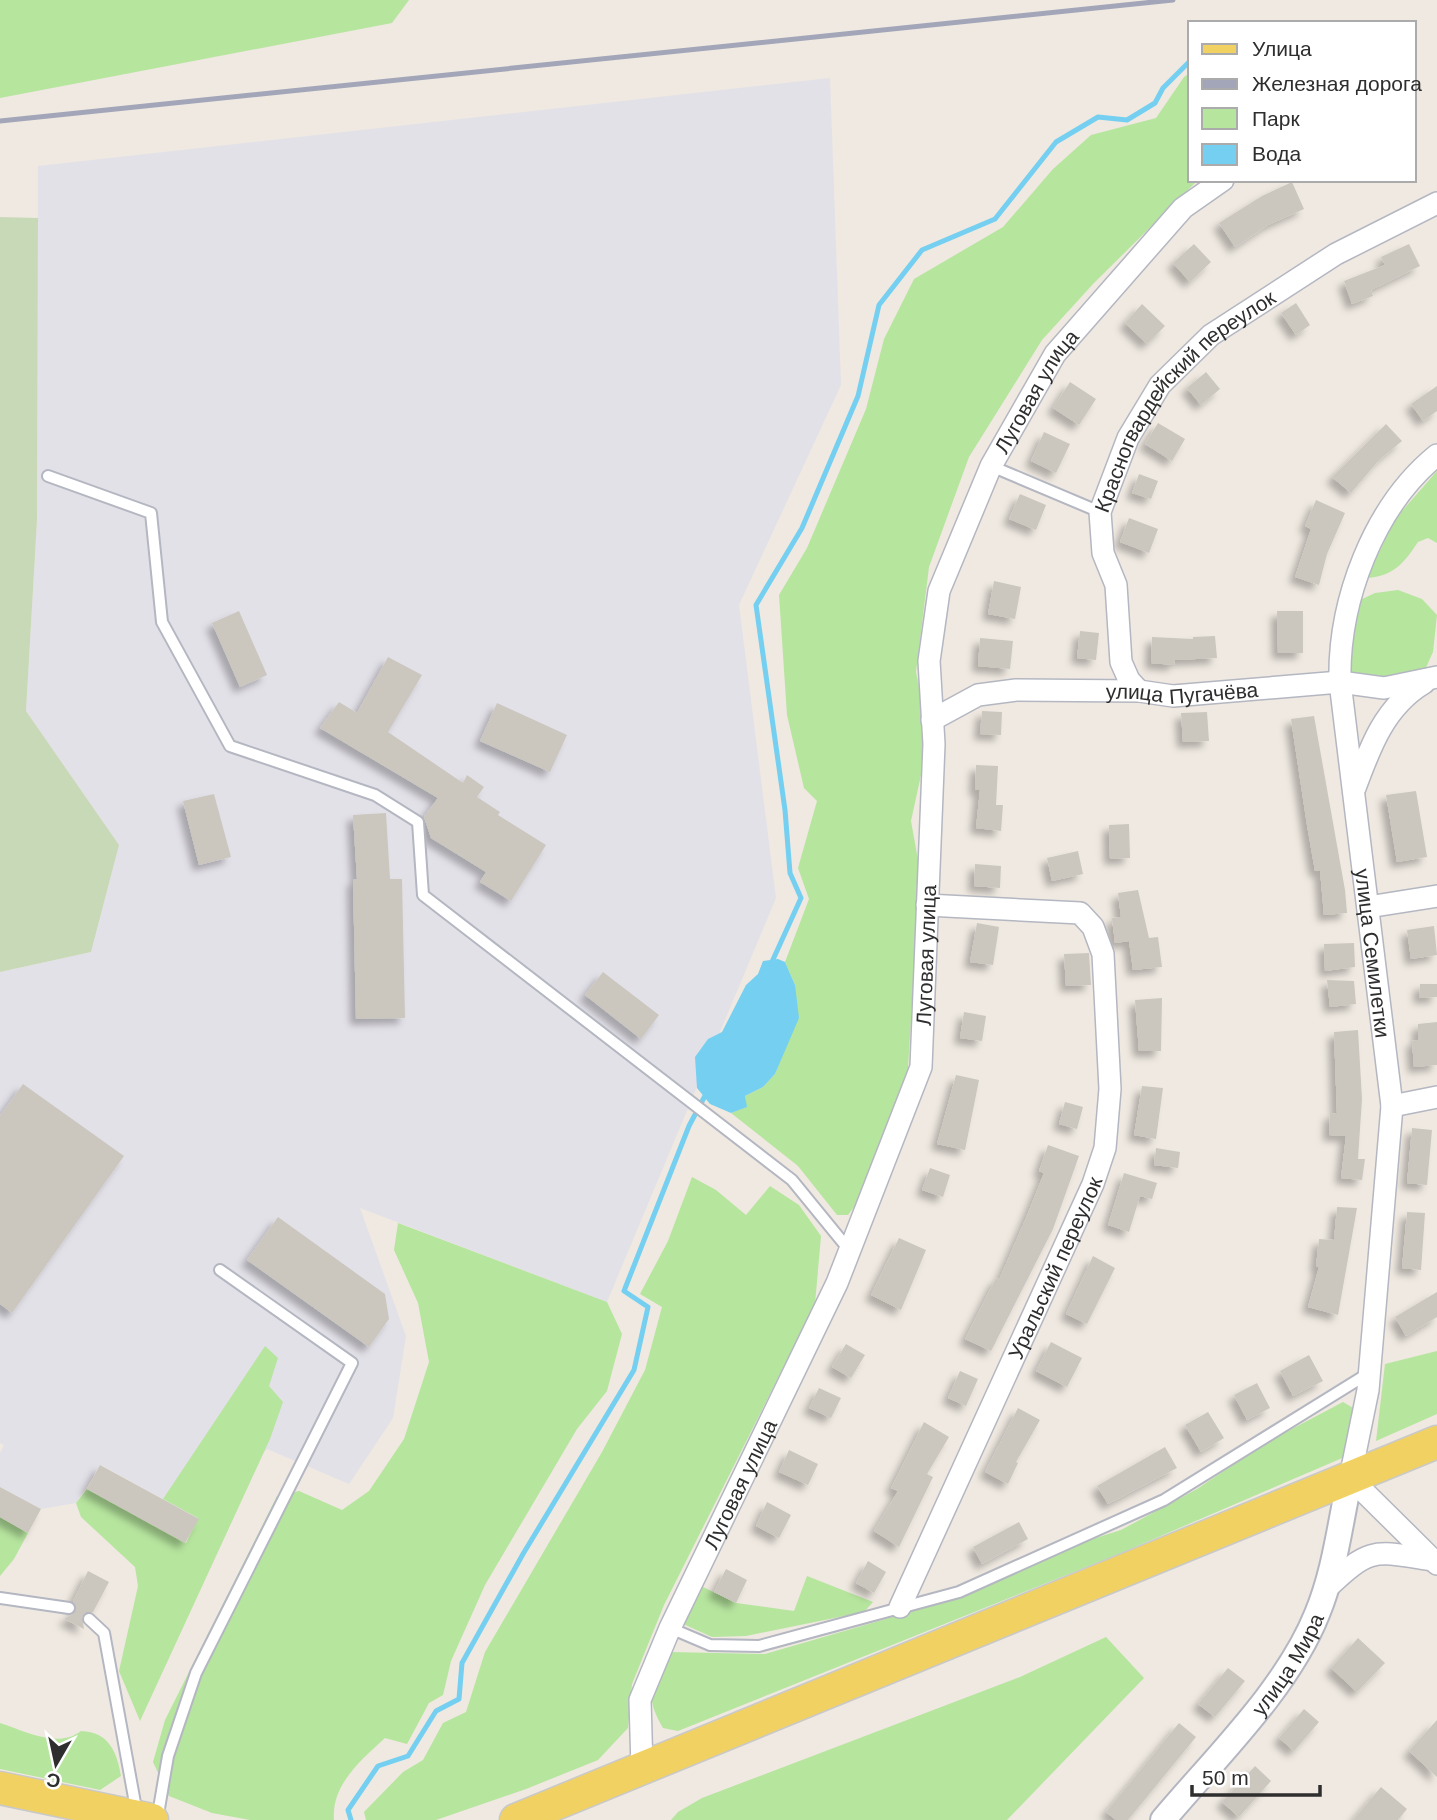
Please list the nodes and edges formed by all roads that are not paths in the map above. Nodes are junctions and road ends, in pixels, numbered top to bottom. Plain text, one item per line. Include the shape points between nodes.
1 (1220, 182) edge
2 (1437, 203) edge
3 (1437, 455) edge
4 (991, 466) junction
5 (48, 476) dead end
6 (1100, 512) junction
7 (1435, 677) edge
8 (1340, 682) junction
9 (1139, 691) junction
10 (932, 720) junction
11 (1353, 793) junction
12 (1437, 896) edge
13 (927, 905) junction
14 (1368, 907) junction
15 (1437, 1097) edge
16 (1392, 1106) junction
17 (849, 1251) junction
18 (220, 1270) dead end
19 (1369, 1373) junction
20 (1437, 1442) edge
21 (1350, 1478) junction
22 (1435, 1561) edge
23 (1327, 1588) junction
24 (0, 1598) edge
25 (900, 1607) junction
26 (69, 1608) dead end
27 (89, 1619) dead end
28 (670, 1628) junction
29 (642, 1768) junction
30 (0, 1788) edge
31 (569, 1810) edge
32 (149, 1819) edge
33 (516, 1820) edge
34 (1163, 1820) edge

1 - 4 street, Луговая улица via 1183,208 1055,354
2 - 6 street, Красногвардейский переулок via 1336,254 1211,335 1160,385 1128,438
3 - 8 street, улица Семилетки via 1400,494 1362,566 1344,623
4 - 6 lane
4 - 10 street, Луговая улица via 939,591 929,661
5 - 17 lane via 151,513 162,622 230,746 375,794 418,822 423,895 792,1180
6 - 9 street, Красногвардейский переулок via 1103,553 1116,585 1121,662
7 - 8 street, улица Пугачёва via 1384,688
7 - 11 street via 1407,693 1375,734
8 - 9 street, улица Пугачёва via 1173,696
8 - 11 street, улица Семилетки
9 - 10 street, улица Пугачёва via 1016,690 978,695
10 - 13 street, Луговая улица
11 - 14 street, улица Семилетки
12 - 14 street
13 - 17 street, Луговая улица via 921,1067
13 - 25 street, Уральский переулок via 1080,913 1093,927 1103,954 1110,1089 1105,1148 1093,1184
14 - 16 street, улица Семилетки
15 - 16 street
16 - 19 street, улица Семилетки
17 - 28 street, Луговая улица
18 - 32 lane via 352,1363 196,1673
19 - 21 street, улица Семилетки
19 - 25 lane via 1164,1500 959,1592
20 - 21 main road
21 - 22 street
21 - 23 street, улица Мира
21 - 29 main road
22 - 23 street via 1382,1552 1356,1560
23 - 34 street, улица Мира via 1304,1643 1270,1692
24 - 26 lane
25 - 28 lane via 759,1646 710,1645
27 - 32 lane via 104,1633
28 - 29 street, Луговая улица via 640,1700
29 - 31 main road
30 - 32 main road
31 - 33 main road

